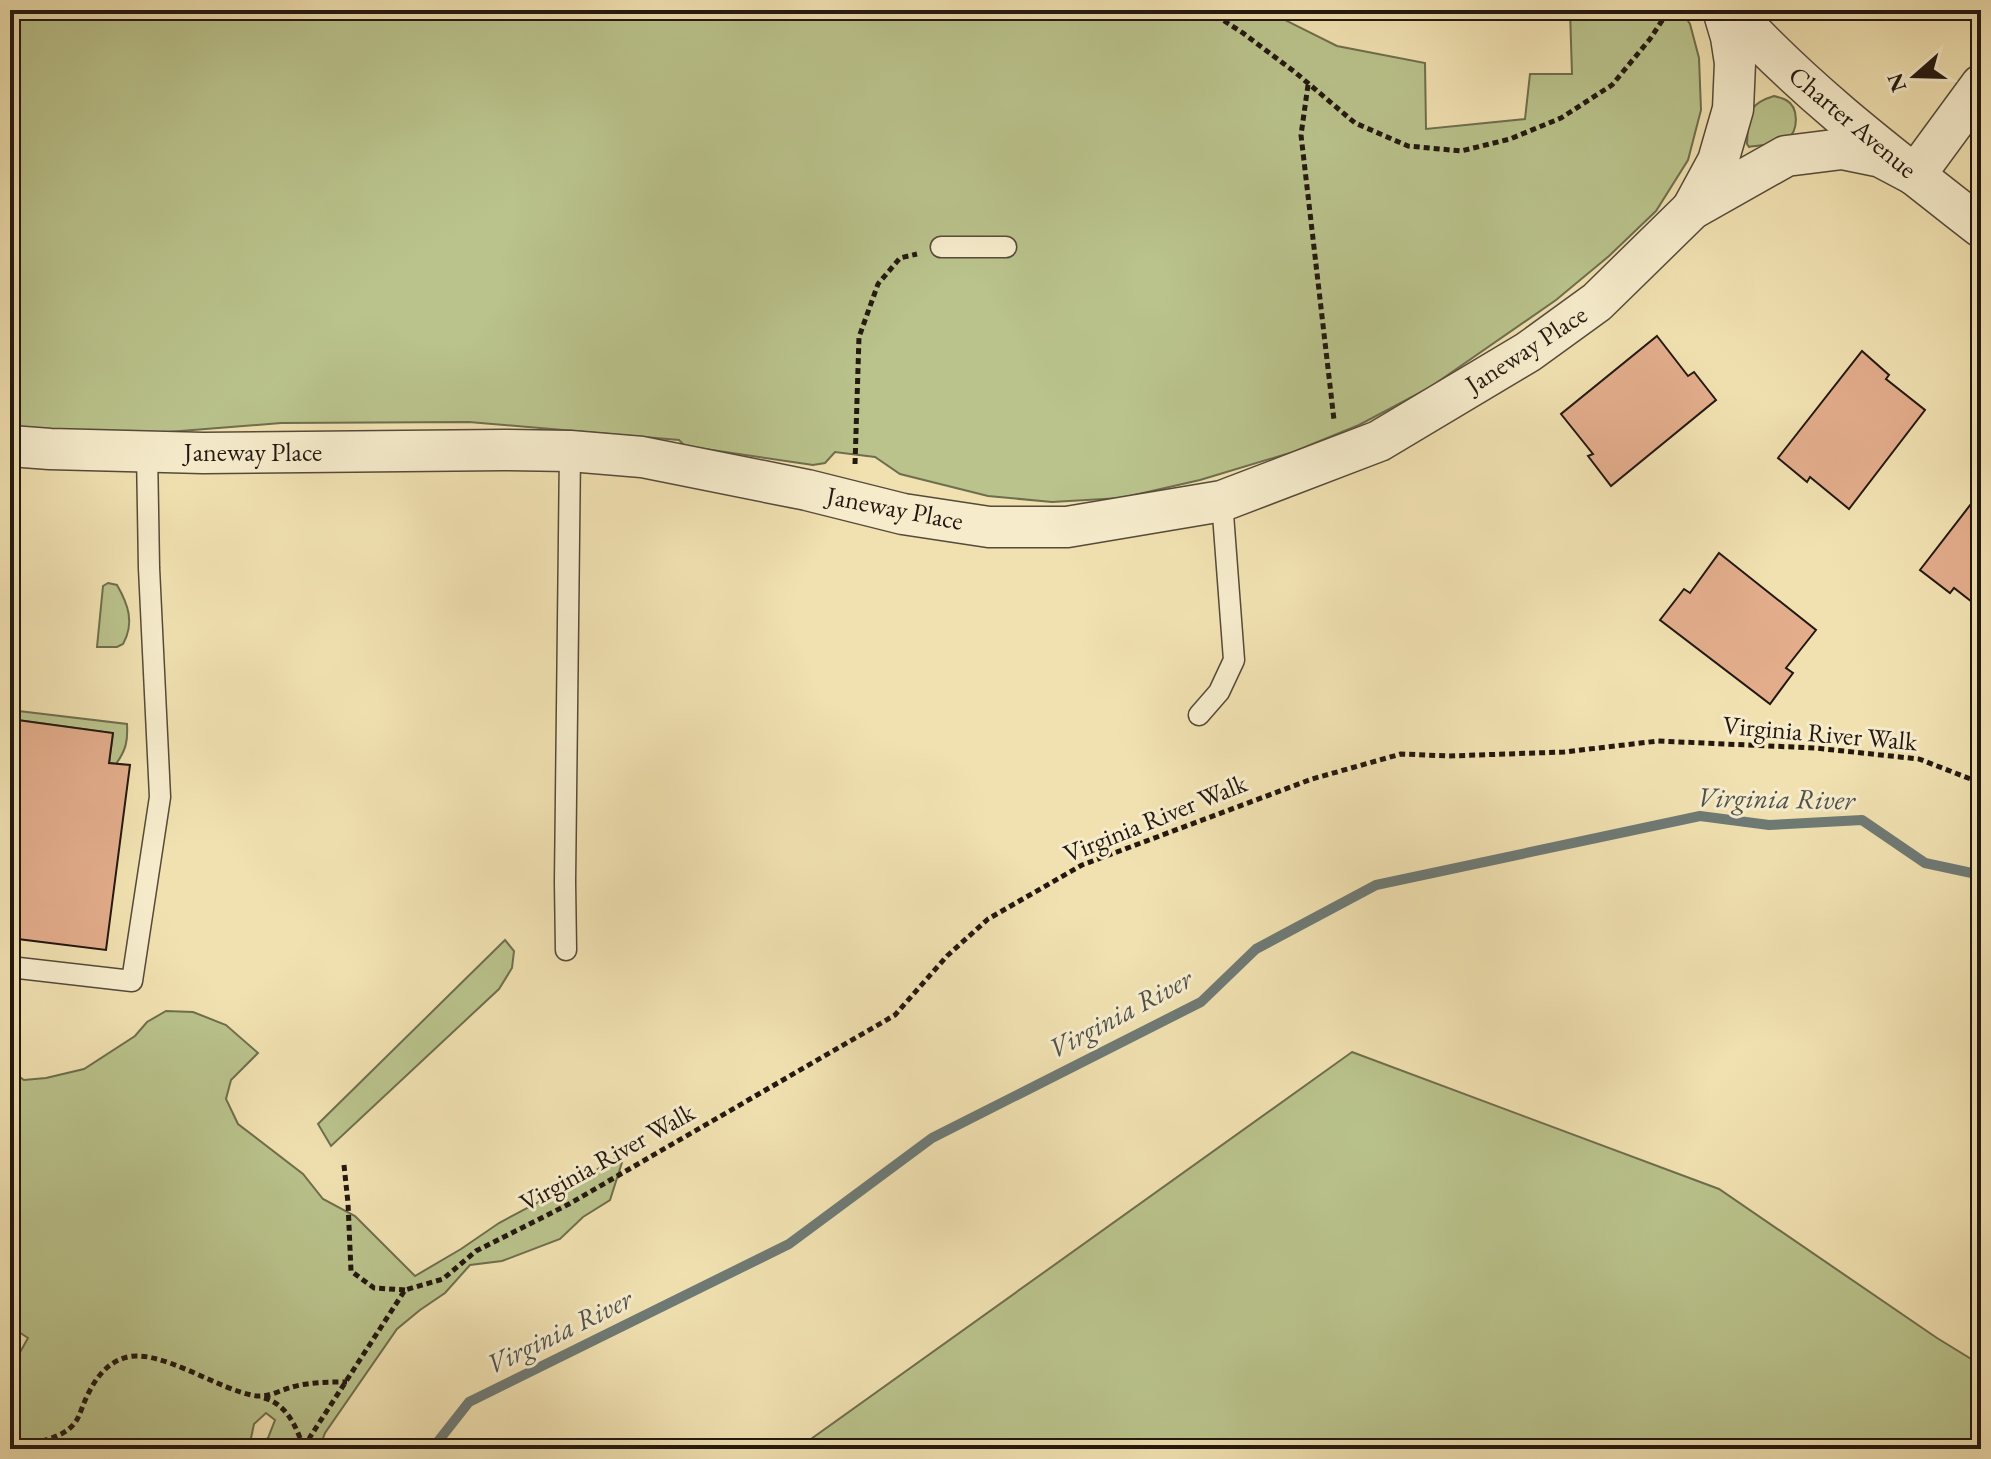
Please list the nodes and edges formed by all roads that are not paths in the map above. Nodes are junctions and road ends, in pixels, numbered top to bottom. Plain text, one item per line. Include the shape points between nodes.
1 (1723, 10) edge
2 (1731, 10) edge
3 (1981, 85) edge
4 (1915, 175) junction
5 (1692, 209) junction
6 (1981, 227) edge
7 (941, 247) road end
8 (1006, 247) dead end
9 (10, 446) edge
10 (147, 451) junction
11 (570, 451) junction
12 (1222, 501) junction
13 (1199, 715) dead end
14 (566, 950) dead end
15 (10, 967) edge

1 - 5 street, Janeway Place via 1735,63 1733,109 1718,161
2 - 4 street, Charter Avenue via 1807,85
3 - 4 street
4 - 5 street, Janeway Place via 1881,157 1842,149 1786,156
4 - 6 street, Charter Avenue
5 - 12 street, Janeway Place via 1597,302 1528,352 1379,441
7 - 8 lane
9 - 10 street, Janeway Place
10 - 11 street, Janeway Place
10 - 15 lane via 160,797 132,981
11 - 12 street, Janeway Place via 642,457 903,514 989,527 1067,527
11 - 14 lane
12 - 13 lane via 1234,660 1219,692

